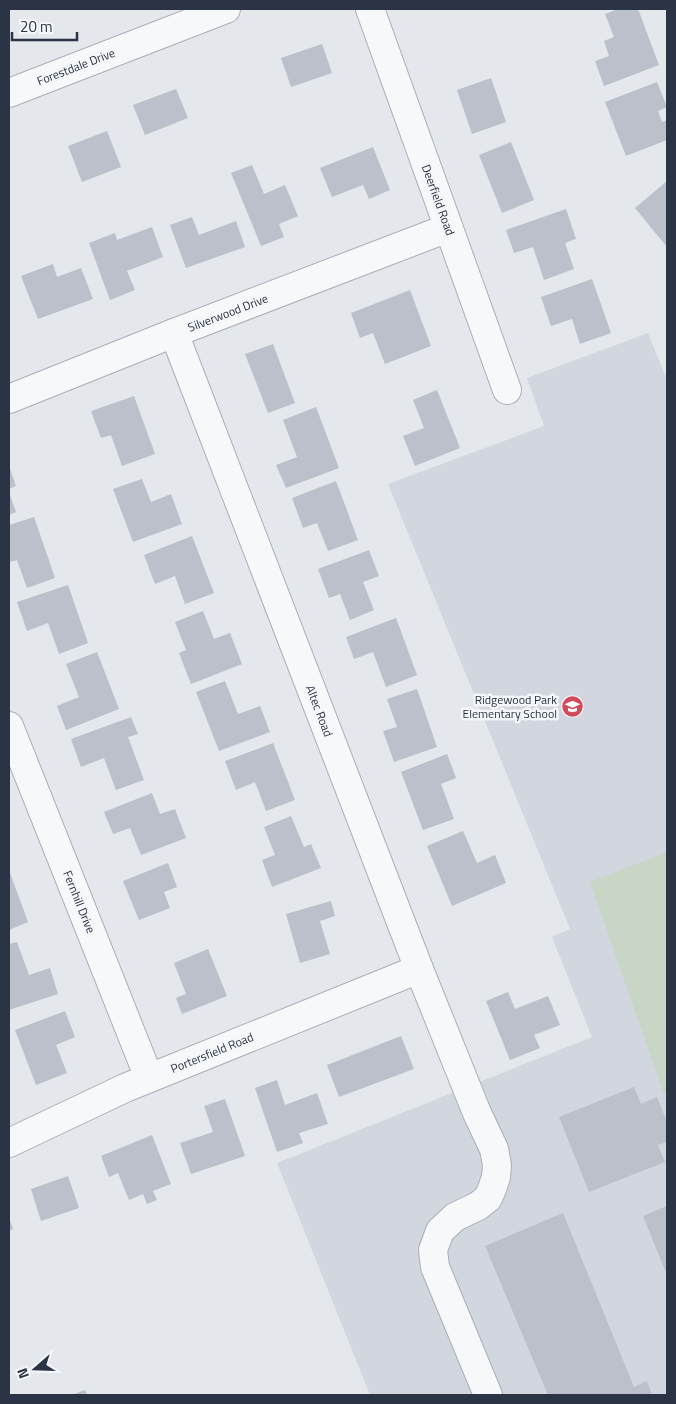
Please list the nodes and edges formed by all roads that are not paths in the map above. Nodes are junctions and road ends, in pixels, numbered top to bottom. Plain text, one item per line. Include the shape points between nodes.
1 (226, 9) edge
2 (370, 9) edge
3 (9, 93) edge
4 (448, 228) junction
5 (174, 333) junction
6 (507, 390) dead end
7 (9, 399) edge
8 (9, 726) edge
9 (418, 969) junction
10 (149, 1078) junction
11 (9, 1143) edge
12 (488, 1395) edge

1 - 3 street, Forestdale Drive
2 - 4 street, Deerfield Road
4 - 5 street, Silverwood Drive
4 - 6 street, Deerfield Road
5 - 7 street, Silverwood Drive
5 - 9 street, Altec Road
8 - 10 street, Fernhill Drive
9 - 10 street, Portersfield Road
9 - 12 street, Altec Road via 494,1150 497,1165 488,1198 440,1230 434,1250 435,1267
10 - 11 street, Portersfield Road

